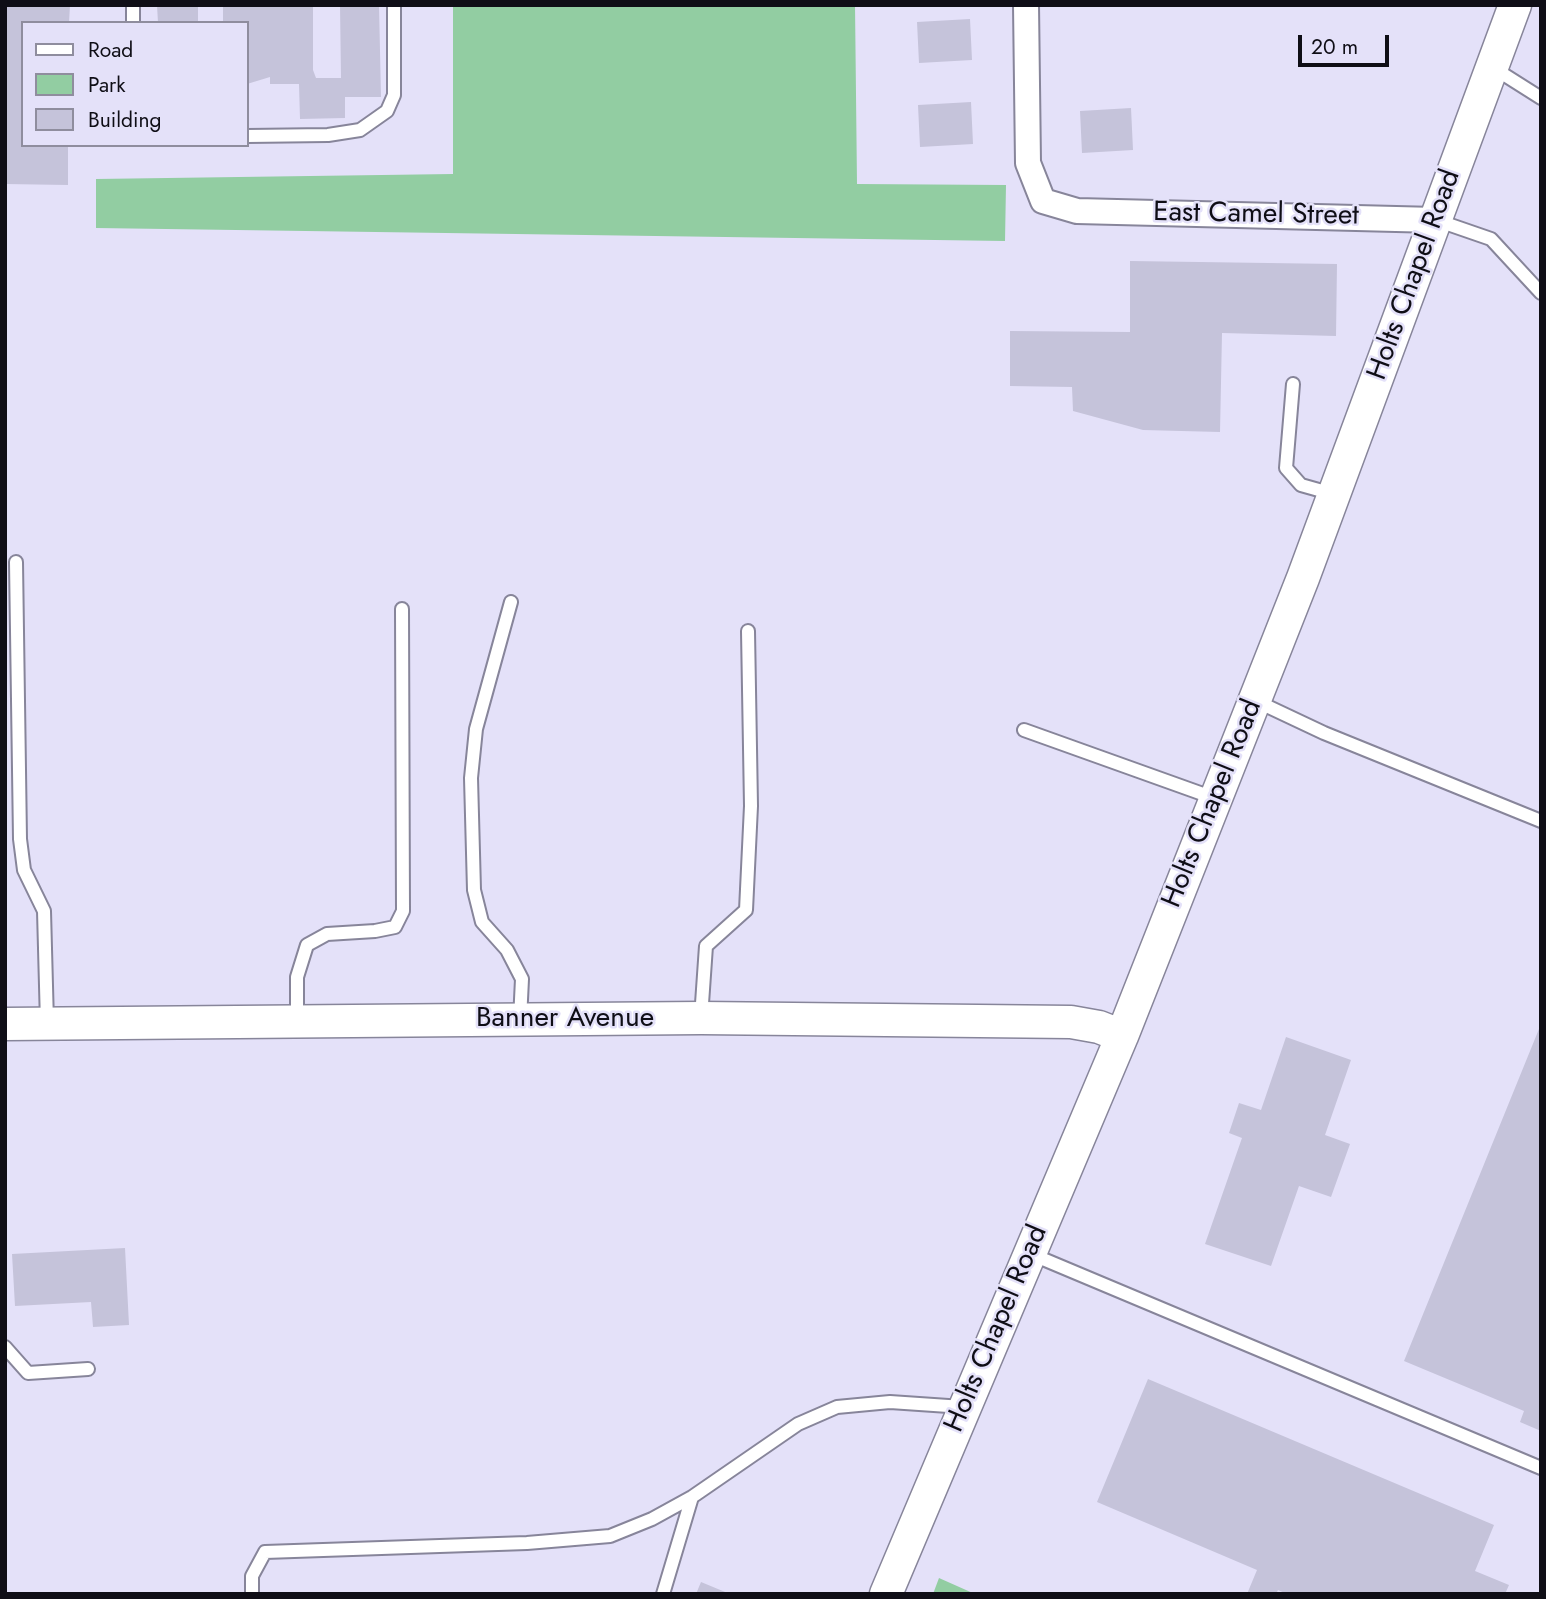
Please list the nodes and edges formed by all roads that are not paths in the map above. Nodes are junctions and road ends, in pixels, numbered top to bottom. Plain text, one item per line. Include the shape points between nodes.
1 (394, 5) edge
2 (1027, 5) edge
3 (1515, 5) edge
4 (1492, 67) junction
5 (1541, 98) edge
6 (248, 136) edge
7 (1436, 220) junction
8 (1541, 293) edge
9 (1293, 384) dead end
10 (1334, 495) junction
11 (16, 562) dead end
12 (512, 601) dead end
13 (402, 609) dead end
14 (748, 631) dead end
15 (1254, 700) junction
16 (1024, 730) dead end
17 (1215, 799) junction
18 (1541, 821) edge
19 (701, 1018) junction
20 (520, 1020) junction
21 (297, 1021) junction
22 (47, 1023) junction
23 (5, 1024) edge
24 (1122, 1036) junction
25 (1029, 1252) junction
26 (5, 1347) edge
27 (88, 1369) dead end
28 (964, 1407) junction
29 (1541, 1468) edge
30 (691, 1497) junction
31 (252, 1594) edge
32 (663, 1594) edge
33 (886, 1594) edge

1 - 6 lane via 394,95 387,111 360,130
2 - 7 street, East Camel Street via 1028,163 1043,201 1077,211
3 - 4 street, Holts Chapel Road
4 - 5 lane
4 - 7 street, Holts Chapel Road
7 - 8 lane via 1490,239
7 - 10 street, Holts Chapel Road
9 - 10 lane via 1286,468 1301,485
10 - 15 street, Holts Chapel Road
11 - 22 lane via 20,839 24,870 44,911
12 - 20 lane via 476,729 471,778 474,890 482,922 507,950 522,979
13 - 21 lane via 403,911 395,927 327,934 307,945 297,977
14 - 19 lane via 751,806 746,910 706,946
15 - 17 street, Holts Chapel Road
15 - 18 lane
16 - 17 lane
17 - 24 street, Holts Chapel Road
19 - 20 street, Banner Avenue
19 - 24 street, Banner Avenue via 1071,1022
20 - 21 street, Banner Avenue
21 - 22 street, Banner Avenue
22 - 23 street, Banner Avenue
24 - 25 street, Holts Chapel Road
25 - 28 street, Holts Chapel Road
25 - 29 lane
26 - 27 lane via 28,1373
28 - 30 lane via 890,1402 837,1407 798,1424
28 - 33 street, Holts Chapel Road
30 - 31 lane via 652,1520 610,1536 265,1552 252,1576
30 - 32 lane

